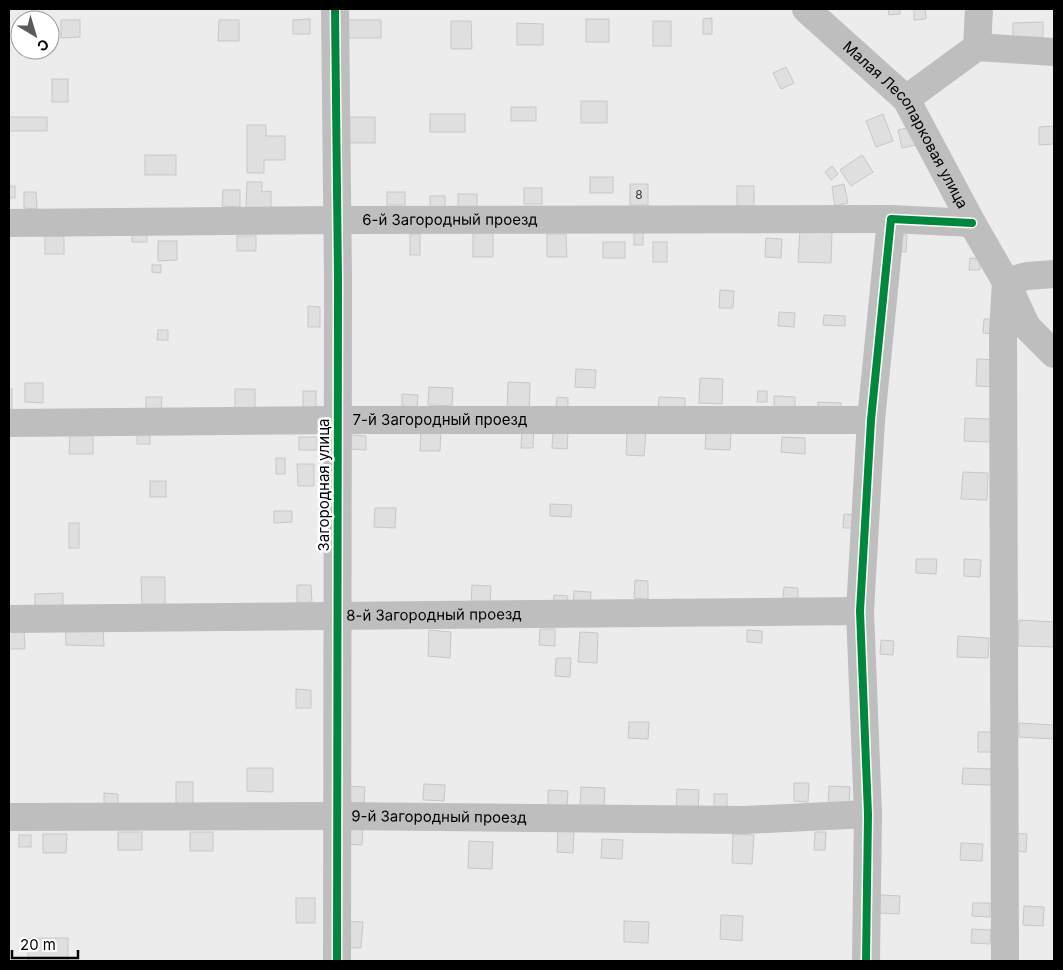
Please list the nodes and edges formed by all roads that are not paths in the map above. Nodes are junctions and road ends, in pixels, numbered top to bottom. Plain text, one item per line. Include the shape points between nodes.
1 (335, 9) edge
2 (806, 9) edge
3 (979, 9) edge
4 (977, 47) junction
5 (1054, 52) edge
6 (906, 100) junction
7 (891, 219) junction
8 (337, 220) junction
9 (9, 223) edge
10 (972, 223) junction
11 (1054, 274) edge
12 (1006, 282) junction
13 (1015, 328) junction
14 (1054, 354) edge
15 (338, 420) junction
16 (872, 420) junction
17 (9, 423) edge
18 (860, 611) junction
19 (337, 617) junction
20 (9, 619) edge
21 (868, 814) junction
22 (338, 816) junction
23 (9, 817) edge
24 (337, 961) edge
25 (866, 961) edge
26 (1004, 961) edge

1 - 8 street, Загородная улица
2 - 6 street, Малая Лесопарковая улица
3 - 4 street
4 - 5 street
4 - 6 street
6 - 10 street, Малая Лесопарковая улица
7 - 8 street, 6-й Загородный проезд
7 - 10 street, 6-й Загородный проезд
7 - 16 street
8 - 9 street, 6-й Загородный проезд
8 - 15 street, Загородная улица
10 - 12 street, Малая Лесопарковая улица
11 - 12 street
12 - 13 street, Малая Лесопарковая улица
13 - 14 street, Малая Лесопарковая улица
13 - 26 street
15 - 16 street, 7-й Загородный проезд
15 - 17 street, 7-й Загородный проезд
15 - 19 street, Загородная улица
16 - 18 street
18 - 19 street, 8-й Загородный проезд
18 - 21 street
19 - 20 street, 8-й Загородный проезд
19 - 22 street, Загородная улица
21 - 22 street, 9-й Загородный проезд via 745,820
21 - 25 street
22 - 23 street, 9-й Загородный проезд
22 - 24 street, Загородная улица

